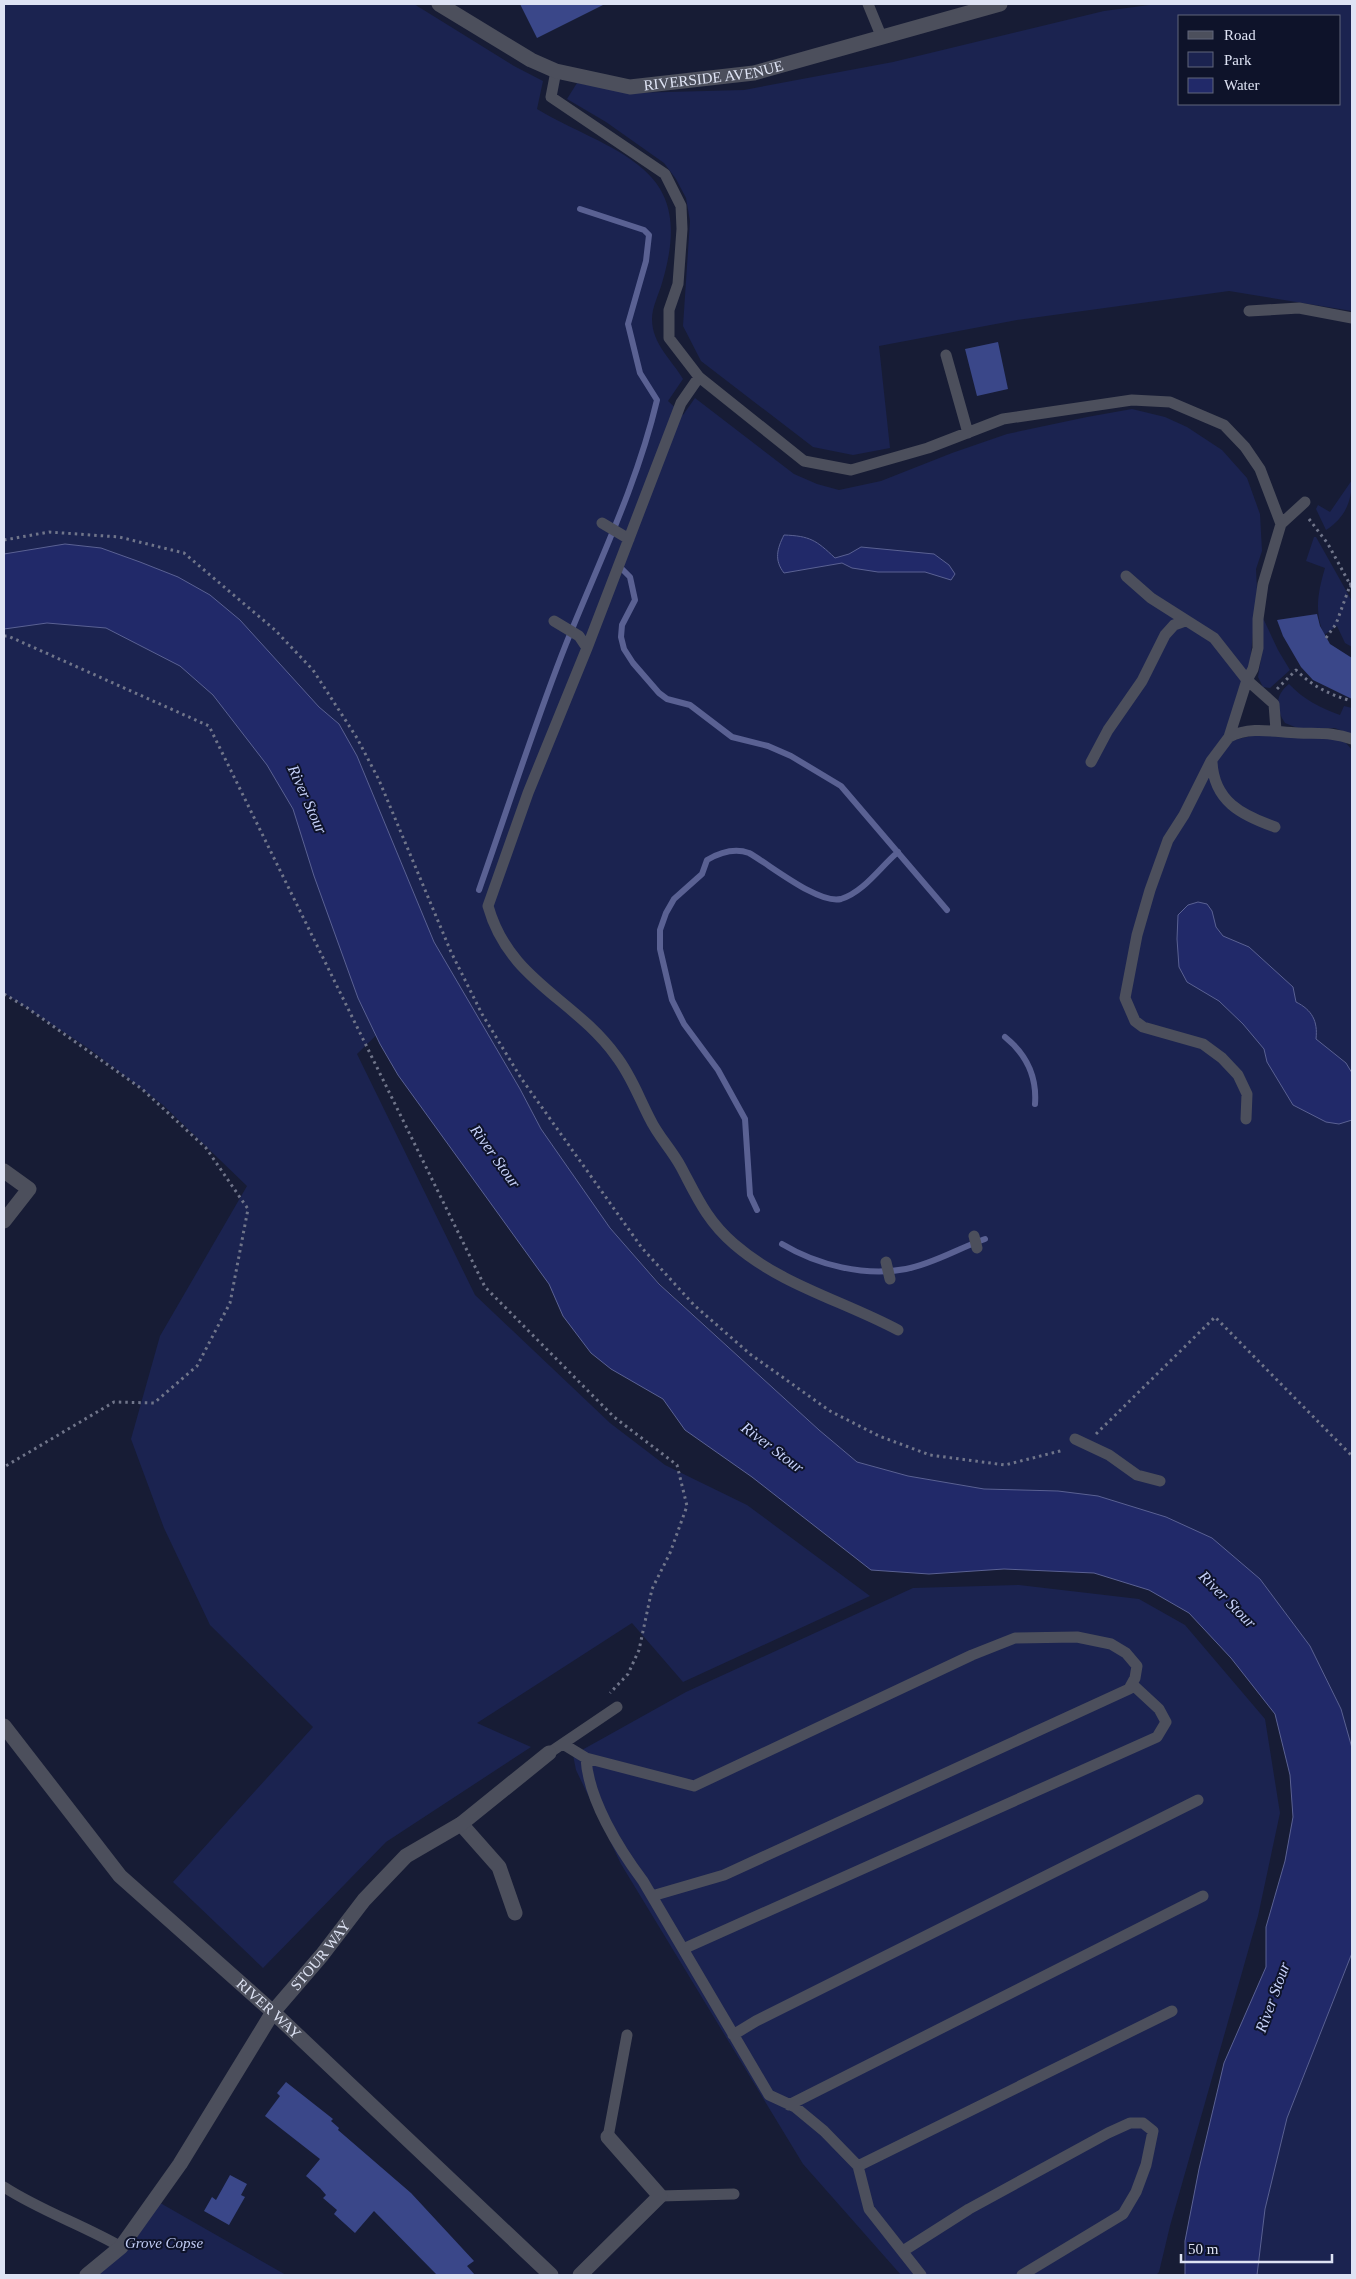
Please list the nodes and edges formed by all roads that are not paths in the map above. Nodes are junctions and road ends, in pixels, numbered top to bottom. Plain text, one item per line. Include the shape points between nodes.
1 (439, 4) edge
2 (868, 4) edge
3 (1000, 4) edge
4 (882, 38) junction
5 (556, 72) junction
6 (1249, 311) dead end
7 (1352, 318) edge
8 (946, 355) dead end
9 (699, 377) junction
10 (968, 433) junction
11 (1302, 504) road end
12 (602, 523) dead end
13 (1281, 524) junction
14 (629, 539) junction
15 (1126, 576) dead end
16 (554, 621) dead end
17 (1185, 621) junction
18 (587, 648) junction
19 (1247, 680) junction
20 (1276, 730) junction
21 (1229, 737) junction
22 (1350, 739) edge
23 (1211, 761) junction
24 (1091, 762) dead end
25 (1275, 828) dead end
26 (1246, 1119) dead end
27 (4, 1172) edge
28 (4, 1221) edge
29 (886, 1262) dead end
30 (890, 1279) dead end
31 (898, 1330) dead end
32 (1079, 1441) road end
33 (1160, 1480) dead end
34 (1132, 1684) junction
35 (617, 1707) road end
36 (4, 1726) edge
37 (563, 1744) junction
38 (549, 1753) joint
39 (586, 1758) junction
40 (1198, 1800) dead end
41 (461, 1824) junction
42 (652, 1896) junction
43 (1203, 1896) dead end
44 (515, 1913) dead end
45 (682, 1949) junction
46 (273, 2012) junction
47 (1172, 2012) dead end
48 (627, 2035) dead end
49 (734, 2035) junction
50 (789, 2104) junction
51 (608, 2137) joint
52 (858, 2166) junction
53 (4, 2187) edge
54 (734, 2194) dead end
55 (660, 2196) junction
56 (122, 2247) junction
57 (903, 2251) junction
58 (87, 2275) edge
59 (552, 2275) edge
60 (580, 2275) edge
61 (921, 2275) edge
62 (1022, 2275) edge

1 - 5 street, RIVERSIDE AVENUE
2 - 4 lane
3 - 4 street, RIVERSIDE AVENUE
4 - 5 street, RIVERSIDE AVENUE via 754,73 630,87
5 - 9 lane via 551,97 665,174 681,206 682,252 678,284 669,310 669,338
6 - 7 lane via 1299,308
8 - 10 lane
9 - 10 lane via 804,461 851,470
9 - 14 lane via 681,404
10 - 13 lane via 1003,420 1132,400 1170,402 1224,425 1245,447 1260,469
11 - 13 lane
12 - 14 lane
13 - 19 lane via 1263,584 1258,648
14 - 18 lane
15 - 17 lane
16 - 18 lane via 579,636
17 - 19 lane via 1214,638
17 - 24 lane via 1174,625 1165,636 1142,681 1108,730
18 - 31 lane via 498,872 488,906 492,919 512,958 530,977 566,1003 616,1055 651,1122 681,1166 699,1204 717,1228 752,1258 773,1270
19 - 20 lane via 1274,704
19 - 21 lane
20 - 21 lane via 1240,731
20 - 22 lane via 1299,734 1326,732
21 - 23 lane
23 - 25 lane via 1212,777 1232,806 1244,815
23 - 26 lane via 1165,848 1137,935 1125,998 1134,1021 1143,1027 1203,1044 1222,1058 1238,1075 1247,1094
27 - 28 street via 29,1188
29 - 30 lane
32 - 33 lane via 1109,1454 1137,1475
34 - 39 lane via 1137,1666 1126,1652 1111,1644 1077,1637 1015,1638 972,1655 694,1786
34 - 42 lane via 1129,1689 724,1875
34 - 45 lane via 1159,1709 1166,1722 1158,1737
35 - 37 lane
36 - 46 street, RIVER WAY via 120,1876
37 - 38 lane
37 - 39 lane
38 - 41 street, STOUR WAY
39 - 42 lane via 587,1772 620,1850
40 - 49 lane via 764,2016
41 - 44 street via 499,1867
41 - 46 street, STOUR WAY via 406,1856 364,1900
42 - 45 lane
43 - 50 lane
45 - 49 lane
46 - 56 street, STOUR WAY via 180,2164
46 - 59 street, RIVER WAY
47 - 52 lane
48 - 51 lane
49 - 50 lane via 768,2095
50 - 52 lane via 824,2131
51 - 55 street
52 - 57 lane via 869,2209
53 - 56 lane
54 - 55 lane
55 - 60 street
56 - 58 street, STOUR WAY
57 - 61 lane
57 - 62 lane via 970,2209 1108,2133 1130,2123 1143,2123 1153,2131 1139,2183 1123,2214

